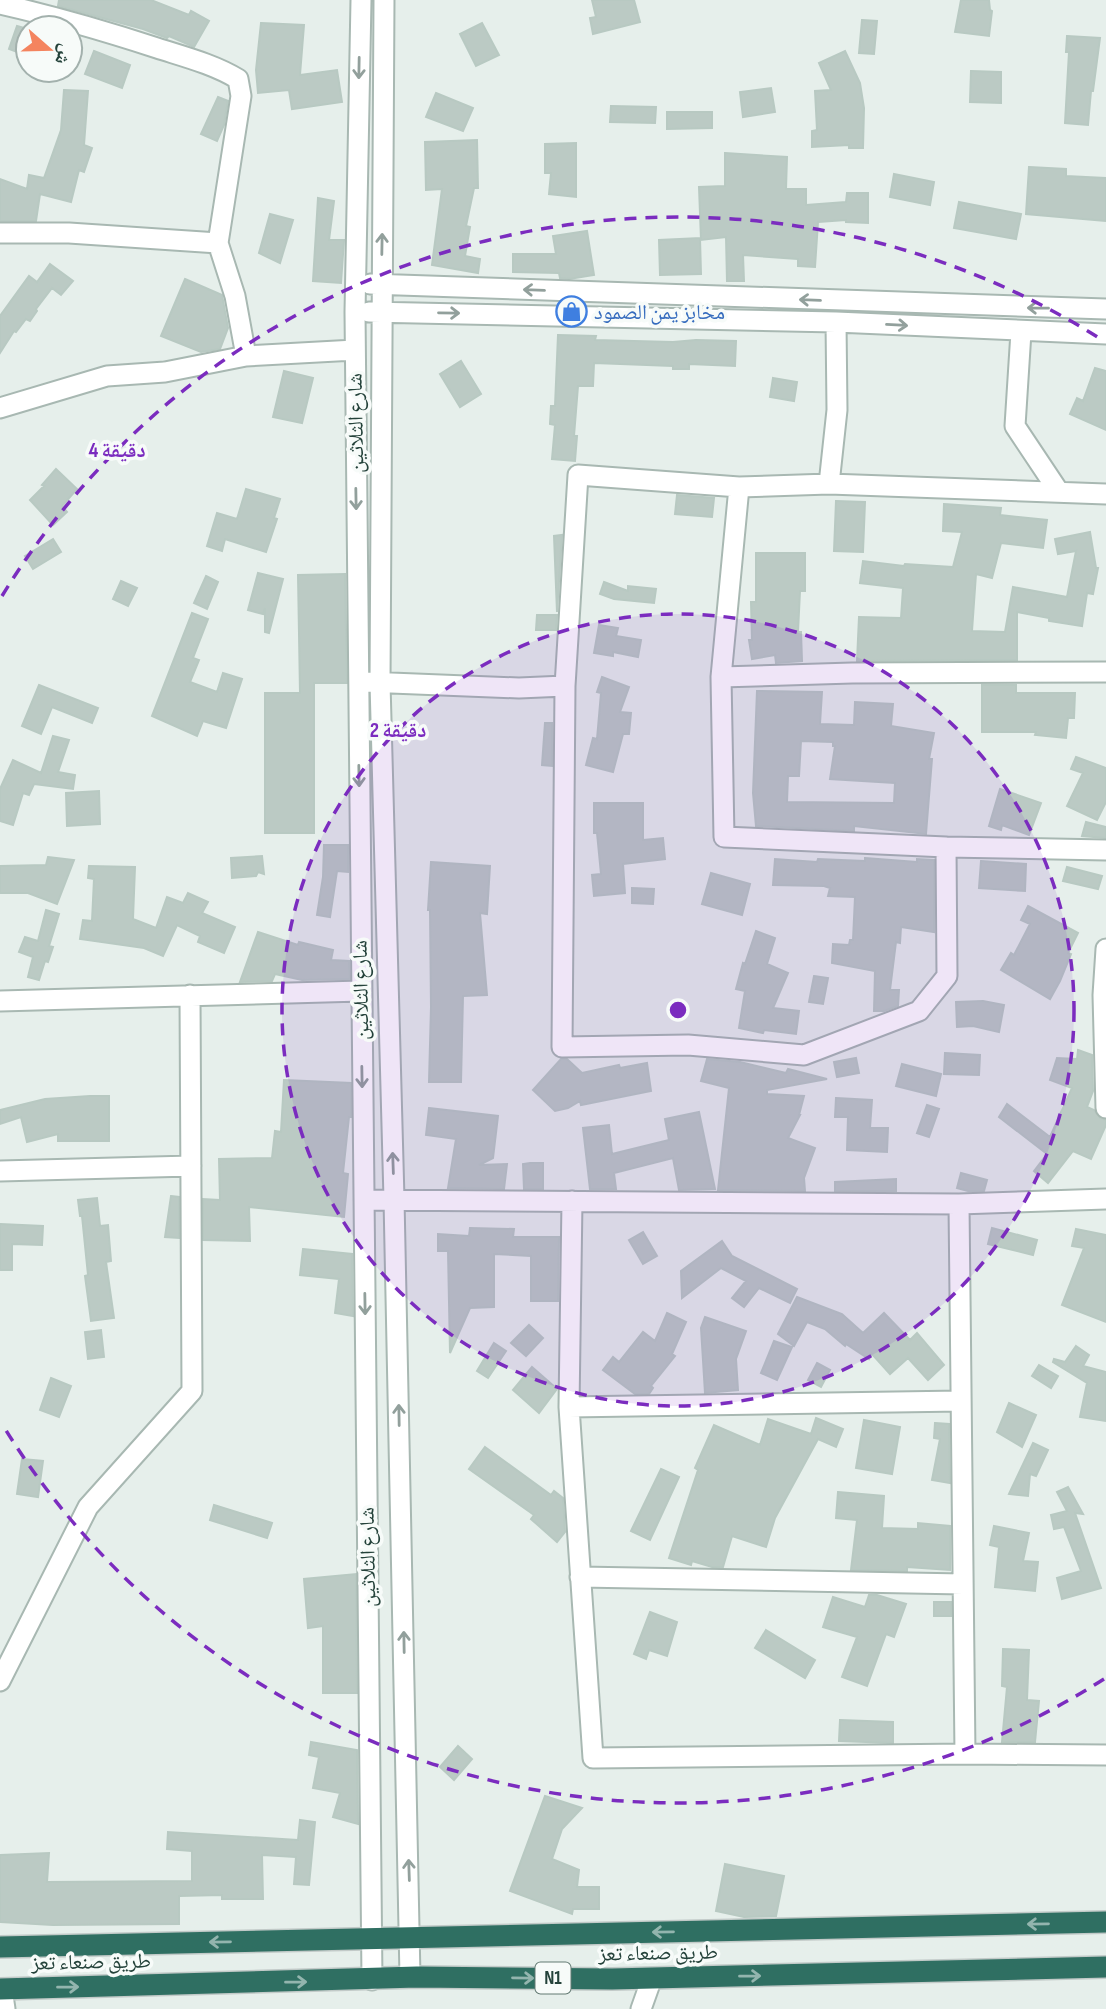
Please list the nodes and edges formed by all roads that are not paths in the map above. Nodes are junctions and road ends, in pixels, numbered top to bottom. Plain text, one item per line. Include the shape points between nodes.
1 (361, 0) edge
2 (384, 0) edge
3 (0, 4) edge
4 (0, 233) edge
5 (218, 243) junction
6 (355, 284) junction
7 (382, 284) junction
8 (1106, 309) edge
9 (355, 312) junction
10 (381, 312) junction
11 (836, 322) junction
12 (1021, 332) junction
13 (1106, 334) edge
14 (355, 350) junction
15 (246, 356) junction
16 (0, 408) edge
17 (829, 484) junction
18 (739, 487) junction
19 (1059, 492) junction
20 (1106, 494) edge
21 (1106, 672) edge
22 (721, 677) junction
23 (358, 681) junction
24 (380, 682) junction
25 (565, 686) junction
26 (946, 847) junction
27 (1106, 850) edge
28 (1106, 949) edge
29 (361, 991) junction
30 (190, 995) junction
31 (0, 1000) edge
32 (1105, 1014) edge
33 (1106, 1108) edge
34 (191, 1166) junction
35 (0, 1171) edge
36 (394, 1199) junction
37 (1106, 1199) edge
38 (364, 1200) junction
39 (572, 1202) junction
40 (959, 1204) junction
41 (961, 1401) junction
42 (569, 1407) junction
43 (580, 1577) junction
44 (963, 1584) junction
45 (0, 1681) edge
46 (965, 1754) junction
47 (1106, 1755) edge
48 (1106, 1922) edge
49 (373, 1938) junction
50 (411, 1938) junction
51 (0, 1947) edge
52 (1106, 1967) edge
53 (410, 1977) junction
54 (652, 1978) junction
55 (372, 1980) junction
56 (2, 1995) edge
57 (641, 2009) edge

1 -> 6 street, شارع الثلاثين
7 -> 2 street, شارع الثلاثين
3 - 5 street via 113,33 219,68 238,79 241,96
4 - 5 street
5 - 15 street via 235,296
6 - 7 street
6 - 9 street, شارع الثلاثين
8 -> 7 street
7 - 10 street, شارع الثلاثين
9 - 10 street
9 - 14 street, شارع الثلاثين
10 -> 11 street
10 - 24 street, شارع الثلاثين
11 -> 12 street
11 - 17 street via 837,410
12 - 13 street
12 - 19 street via 1015,426
14 - 15 street
14 -> 23 street, شارع الثلاثين
15 - 16 street via 165,372 107,376
17 - 18 street
17 - 19 street
18 - 22 street
18 - 25 street via 578,475
19 - 20 street
21 - 22 street
22 - 26 street via 724,837
23 - 24 street
23 -> 29 street, شارع الثلاثين
24 - 25 street
36 -> 24 street, شارع الثلاثين
25 - 26 street via 562,1047 688,1045 804,1055 919,1011 947,976
26 - 27 street
28 - 32 street
29 - 30 street
29 -> 38 street, شارع الثلاثين
30 - 31 street
30 - 34 street
32 - 33 street
34 - 35 street
34 - 45 street via 192,1391 88,1507
36 - 38 street
36 - 39 street
50 -> 36 street, شارع الثلاثين
37 - 40 street
38 -> 49 street, شارع الثلاثين
39 - 40 street
39 - 42 street
40 - 41 street
41 - 42 street
41 - 44 street
42 - 43 street
43 - 44 street
43 - 46 street via 593,1758
44 - 46 street
46 - 47 street
48 -> 50 highway, طريق صنعاء تعز / N1
49 - 50 highway, طريق صنعاء تعز / N1
49 -> 51 highway, طريق صنعاء تعز / N1
49 - 55 street, شارع الثلاثين
50 - 53 street, شارع الثلاثين
54 -> 52 highway, طريق صنعاء تعز / N1
53 -> 54 highway, طريق صنعاء تعز / N1
53 - 55 highway, طريق صنعاء تعز / N1
54 - 57 street
56 -> 55 highway, طريق صنعاء تعز / N1

